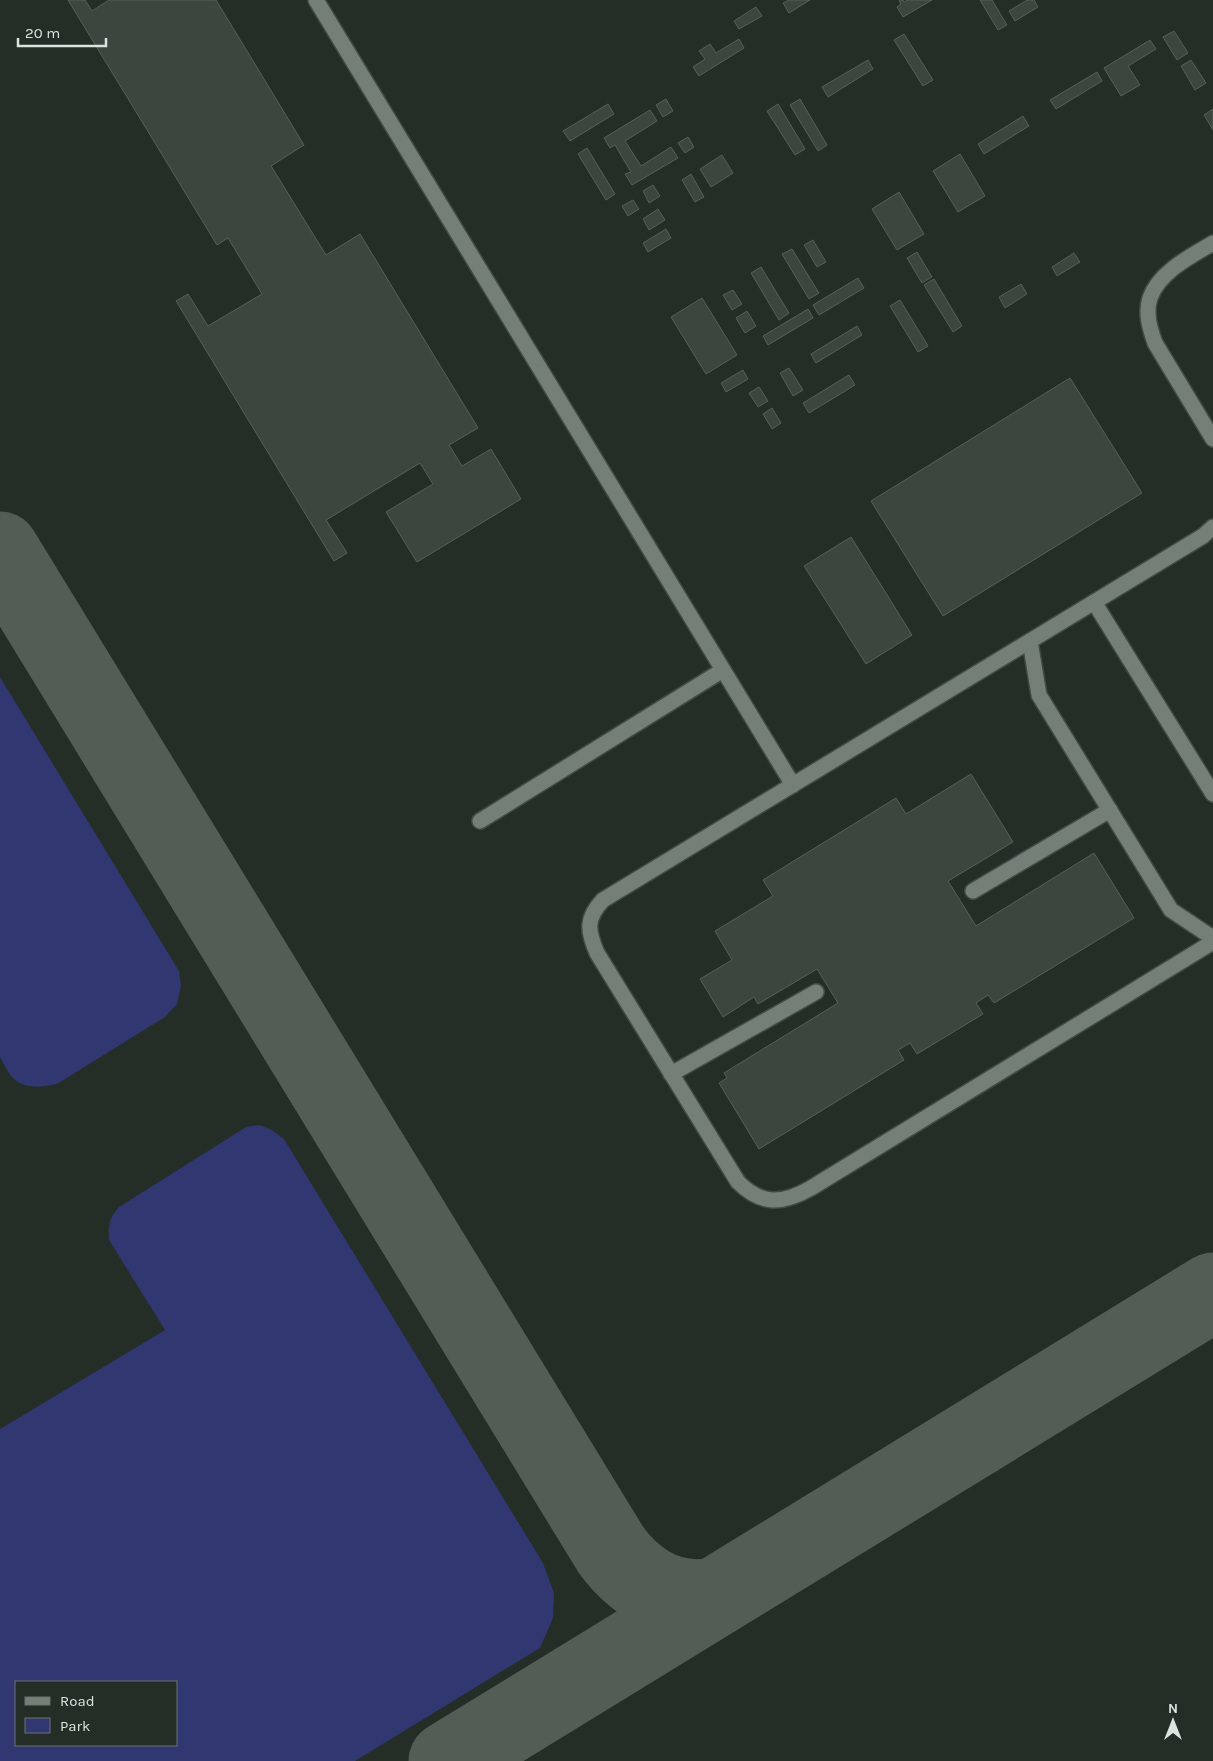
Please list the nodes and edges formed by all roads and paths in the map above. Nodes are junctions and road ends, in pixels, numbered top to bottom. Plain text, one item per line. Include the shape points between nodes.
1 (316, 0) edge
2 (1213, 243) edge
3 (1213, 439) edge
4 (1213, 527) edge
5 (1094, 602) junction
6 (1030, 641) junction
7 (723, 670) junction
8 (793, 785) junction
9 (1213, 794) edge
10 (1110, 810) junction
11 (480, 821) dead end
12 (973, 891) dead end
13 (1213, 940) edge
14 (816, 992) dead end
15 (671, 1074) junction

1 - 7 lane
2 - 3 lane via 1169,272 1150,298 1148,312 1155,343
4 - 5 lane
5 - 6 lane
5 - 9 lane
6 - 8 lane
6 - 10 lane via 1039,695
7 - 8 lane
7 - 11 lane
8 - 15 lane via 603,900 594,910 589,930 597,953
10 - 12 lane
10 - 13 lane via 1171,910
13 - 15 lane via 811,1188 780,1201 763,1199 748,1192 738,1182
14 - 15 lane

